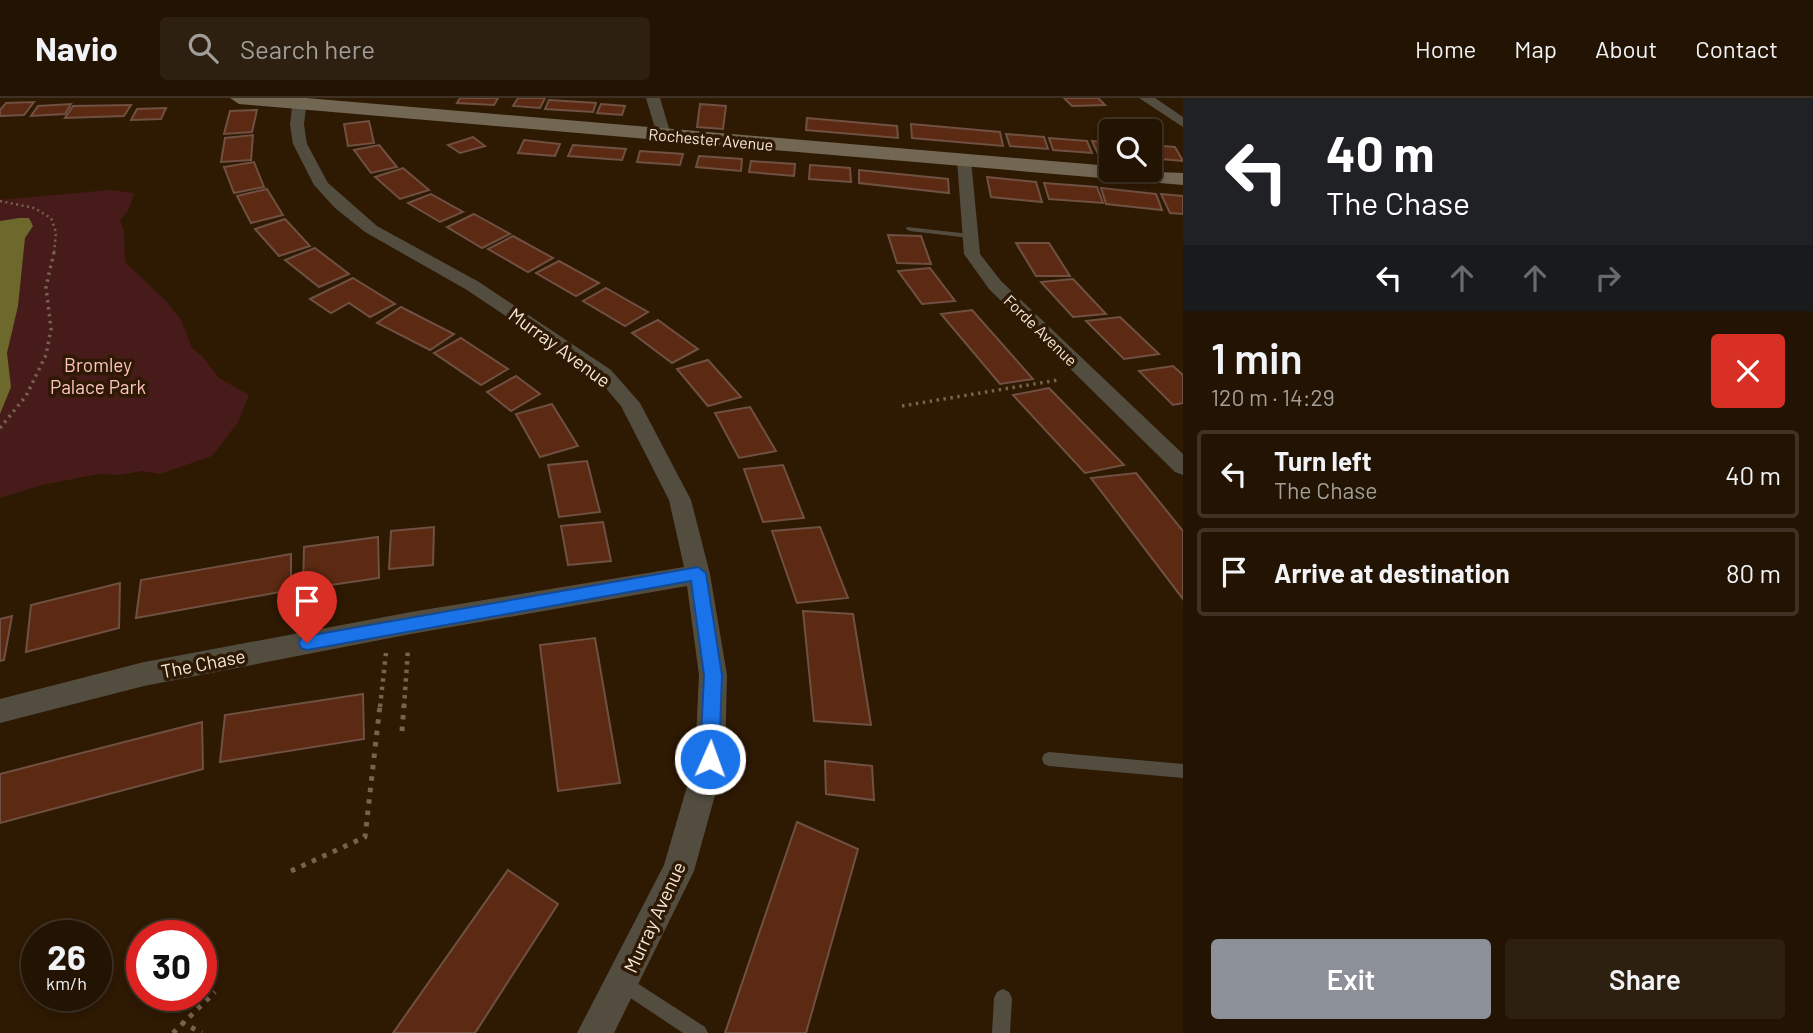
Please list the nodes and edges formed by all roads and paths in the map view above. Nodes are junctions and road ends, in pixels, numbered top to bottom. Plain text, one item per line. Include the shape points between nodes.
1 (239, 98) edge
2 (653, 98) edge
3 (1146, 98) edge
4 (299, 101) edge
5 (1183, 123) edge
6 (664, 135) junction
7 (964, 160) junction
8 (1183, 179) edge
9 (0, 201) edge
10 (910, 229) dead end
11 (970, 236) junction
12 (1087, 375) junction
13 (902, 406) dead end
14 (0, 428) edge
15 (1183, 467) edge
16 (698, 573) junction
17 (400, 625) junction
18 (0, 711) edge
19 (402, 731) dead end
20 (1049, 759) dead end
21 (1183, 771) edge
22 (291, 871) dead end
23 (623, 982) junction
24 (1003, 998) dead end
25 (193, 1011) edge
26 (181, 1022) junction
27 (173, 1033) edge
28 (202, 1033) edge
29 (595, 1033) edge
30 (699, 1033) edge
31 (1001, 1033) edge

1 - 4 street, Rochester Avenue
2 - 6 street
3 - 5 street
4 - 6 street, Rochester Avenue
4 - 16 street, Murray Avenue via 300,144 322,185 341,205 371,229 473,286 604,374 630,403 680,500
6 - 7 street, Rochester Avenue
7 - 8 street, Rochester Avenue
7 - 11 street, Forde Avenue
9 - 14 path via 40,211 55,227 46,283 51,330 39,372
10 - 11 lane
11 - 12 street, Forde Avenue via 979,267
12 - 13 path
12 - 15 street, Forde Avenue
16 - 17 street, The Chase
16 - 23 street, Murray Avenue via 713,675 710,759 678,871
17 - 18 street, The Chase via 144,674
17 - 19 path
17 - 22 path via 365,837
20 - 21 lane
23 - 29 street, Murray Avenue
23 - 30 lane
24 - 31 lane
25 - 26 path
26 - 27 path
26 - 28 path

